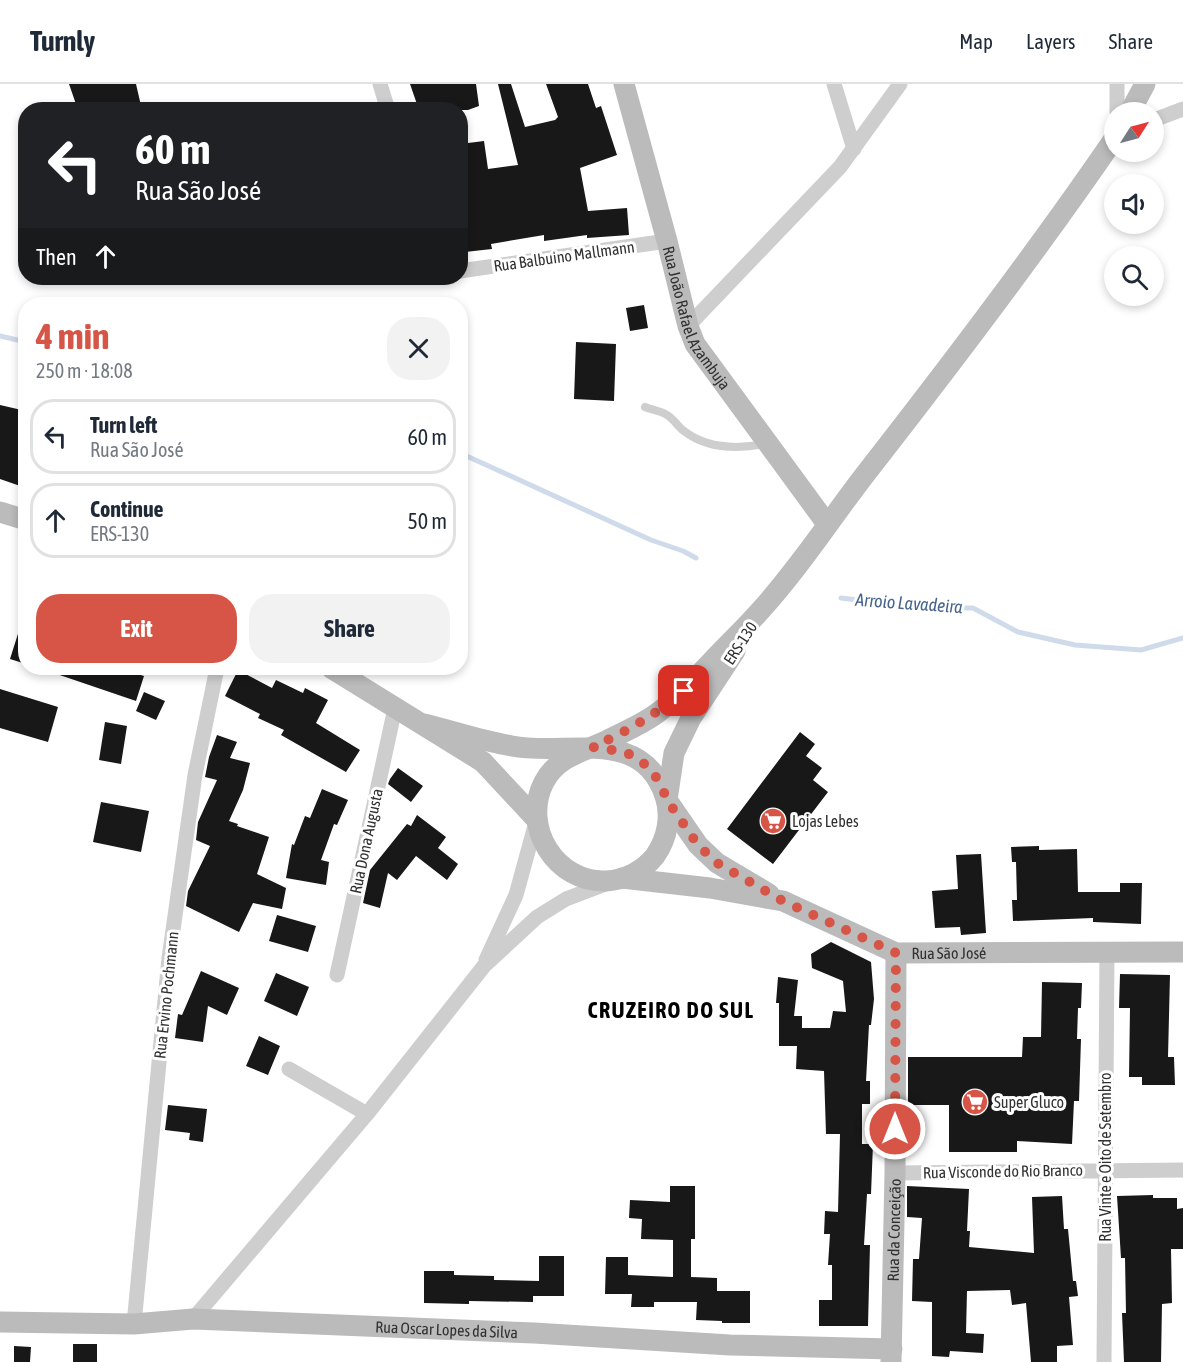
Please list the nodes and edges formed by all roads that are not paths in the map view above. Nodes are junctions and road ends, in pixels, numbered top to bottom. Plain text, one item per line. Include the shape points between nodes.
1 (380, 84) edge
2 (624, 84) edge
3 (834, 84) edge
4 (900, 84) edge
5 (1117, 84) edge
6 (1145, 84) edge
7 (386, 102) edge
8 (1117, 102) edge
9 (1135, 102) edge
10 (1181, 114) edge
11 (1164, 118) edge
12 (854, 149) junction
13 (1104, 154) edge
14 (667, 241) junction
15 (468, 270) edge
16 (688, 326) junction
17 (645, 407) dead end
18 (766, 443) junction
19 (0, 512) edge
20 (18, 518) edge
21 (827, 524) junction
22 (762, 609) junction
23 (216, 675) edge
24 (342, 675) edge
25 (395, 708) junction
26 (424, 724) junction
27 (593, 747) junction
28 (667, 800) junction
29 (537, 820) junction
30 (622, 878) junction
31 (783, 901) junction
32 (1107, 951) junction
33 (1183, 952) edge
34 (896, 953) junction
35 (484, 966) junction
36 (337, 975) dead end
37 (289, 1069) dead end
38 (367, 1114) junction
39 (1105, 1170) junction
40 (1183, 1170) edge
41 (895, 1173) junction
42 (194, 1319) junction
43 (0, 1322) edge
44 (134, 1324) junction
45 (892, 1356) edge
46 (1104, 1362) edge

1 - 7 street
2 - 14 main road, Rua João Rafael Azambuja
3 - 12 street
4 - 12 street
5 - 8 street
6 - 9 main road
10 - 11 street
12 - 16 street
13 - 21 main road, ERS-130 via 1022,271
14 - 15 street, Rua Balbuino Mallmann
14 - 16 main road, Rua João Rafael Azambuja
16 - 18 main road, Rua João Rafael Azambuja via 694,344
17 - 18 lane via 667,415 702,441 723,447
18 - 21 main road, Rua João Rafael Azambuja
19 - 20 main road
21 - 22 main road, ERS-130
22 - 27 main road, ERS-130 via 684,691 656,714
22 - 28 main road, ERS-130 via 691,718 674,753
23 - 44 street, Rua Ervino Pochmann via 195,775 169,958
24 - 25 main road
25 - 26 main road
25 - 36 street, Rua Dona Augusta
26 - 27 main road via 512,747
26 - 29 main road via 483,762
27 - 28 main road via 625,752 640,760 652,771
27 - 29 main road via 566,758 550,773 540,792
28 - 30 main road via 667,828 656,854 635,873
28 - 31 main road via 698,845 717,863
29 - 30 main road via 548,852 566,869 589,879
29 - 35 street via 516,895
30 - 31 main road, Rua São José
30 - 35 street via 566,899 537,917
31 - 34 main road, Rua São José
32 - 33 main road, Rua São José
32 - 34 main road, Rua São José
32 - 39 street, Rua Vinte e Oito de Setembro
34 - 41 main road, Rua da Conceição
35 - 38 street
37 - 38 street
38 - 42 street
39 - 40 street, Rua Visconde do Rio Branco
39 - 41 street, Rua Visconde do Rio Branco
39 - 46 street, Rua Vinte e Oito de Setembro
41 - 45 main road, Rua da Conceição
42 - 44 main road, Rua Oscar Lopes da Silva
42 - 45 main road, Rua Oscar Lopes da Silva via 534,1333
43 - 44 main road, Rua Oscar Lopes da Silva

